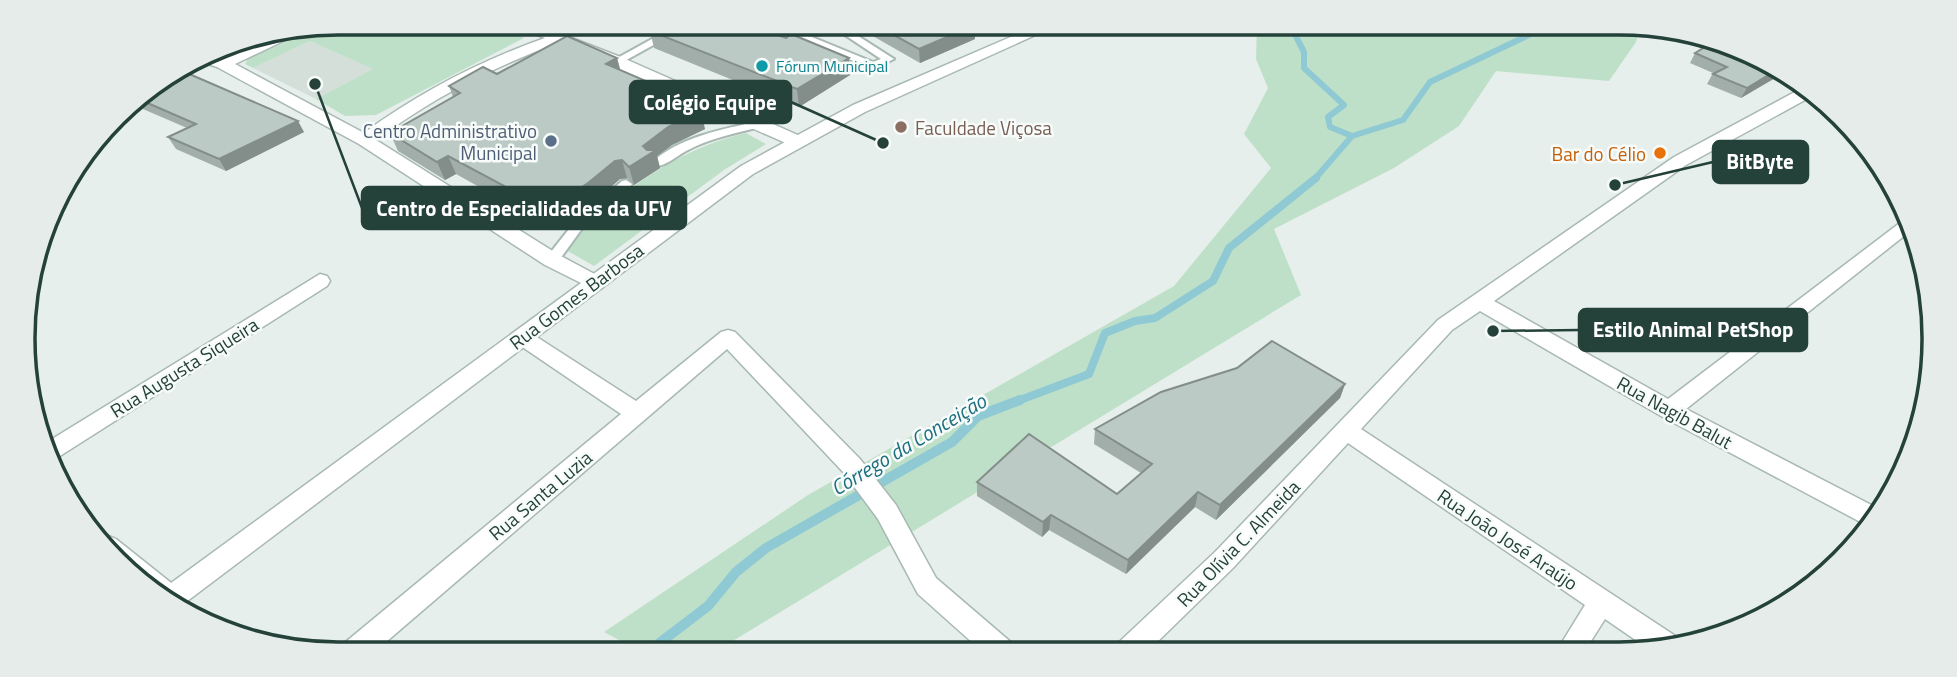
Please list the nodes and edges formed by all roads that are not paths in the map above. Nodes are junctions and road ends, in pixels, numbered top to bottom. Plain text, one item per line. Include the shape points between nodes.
1 (551, 35) edge
2 (666, 35) edge
3 (798, 35) edge
4 (852, 35) edge
5 (1024, 35) edge
6 (559, 38) junction
7 (266, 44) edge
8 (215, 61) edge
9 (617, 61) junction
10 (223, 64) junction
11 (1800, 96) edge
12 (760, 124) junction
13 (365, 140) junction
14 (794, 141) junction
15 (656, 164) edge
16 (626, 184) edge
17 (1901, 228) edge
18 (552, 260) junction
19 (320, 281) dead end
20 (594, 282) junction
21 (1479, 301) junction
22 (522, 337) junction
23 (1669, 411) junction
24 (637, 413) junction
25 (1346, 430) junction
26 (56, 448) edge
27 (1865, 514) edge
28 (176, 594) edge
29 (1602, 602) junction
30 (1656, 639) edge
31 (366, 642) edge
32 (991, 642) edge
33 (1138, 642) edge
34 (1576, 642) edge

1 - 6 street
2 - 9 lane
3 - 4 lane via 873,66 889,59
5 - 14 street, Rua Gomes Barbosa
6 - 9 street
6 - 13 street via 457,78 404,109
7 - 10 street
8 - 10 street
9 - 12 street
10 - 13 street
11 - 21 street, Rua Olívia C. Almeida via 1680,161
12 - 14 street
12 - 15 lane via 686,144
13 - 18 street
14 - 20 street, Rua Gomes Barbosa
16 - 18 lane via 577,227
17 - 23 street
18 - 20 street
19 - 26 street, Rua Augusta Siqueira
20 - 22 street, Rua Gomes Barbosa
21 - 23 street, Rua Nagib Balut
21 - 25 street, Rua Olívia C. Almeida via 1445,326
22 - 24 street
22 - 28 street, Rua Gomes Barbosa
23 - 27 street, Rua Nagib Balut
24 - 31 street, Rua Santa Luzia
24 - 32 street, Rua Santa Luzia via 727,337 852,466 887,512 927,586
25 - 29 street, Rua João José Araújo
25 - 33 street, Rua Olívia C. Almeida via 1224,560
29 - 30 street, Rua João José Araújo
29 - 34 street

